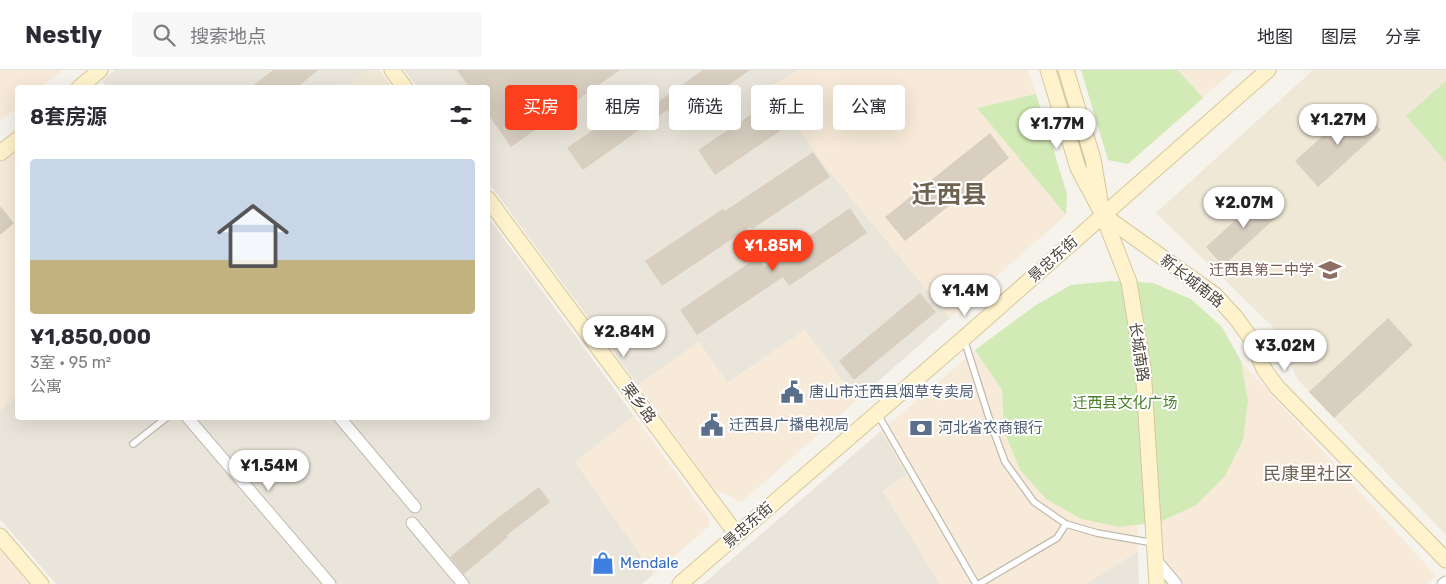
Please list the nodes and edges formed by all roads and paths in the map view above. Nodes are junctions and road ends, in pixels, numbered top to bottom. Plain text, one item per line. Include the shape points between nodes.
1 (100, 70) edge
2 (392, 70) edge
3 (1048, 70) edge
4 (1066, 70) edge
5 (1268, 70) edge
6 (82, 85) edge
7 (403, 85) edge
8 (15, 141) edge
9 (0, 153) edge
10 (490, 202) edge
11 (1102, 215) junction
12 (964, 338) junction
13 (877, 413) junction
14 (163, 420) edge
15 (190, 420) edge
16 (342, 420) edge
17 (132, 444) dead end
18 (415, 508) dead end
19 (412, 523) dead end
20 (1066, 524) junction
21 (737, 535) junction
22 (0, 536) edge
23 (1154, 543) junction
24 (1155, 559) junction
25 (1446, 560) edge
26 (41, 584) edge
27 (330, 584) edge
28 (463, 584) edge
29 (680, 584) edge
30 (977, 584) edge
31 (1156, 584) edge
32 (1176, 584) edge

1 - 6 street
2 - 7 street
3 - 11 street via 1078,168
4 - 11 street via 1093,158
5 - 11 street, 景忠东街
8 - 9 street
10 - 21 street, 栗乡路
11 - 12 street, 景忠东街
11 - 23 street, 长城南路 via 1129,282 1143,368
11 - 25 street, 新长城南路 via 1215,295 1252,340 1264,369 1277,387
12 - 13 street, 景忠东街
12 - 20 lane via 1005,462 1034,502
13 - 21 street, 景忠东街
13 - 30 lane
14 - 17 lane
15 - 27 street
16 - 18 street
19 - 28 street
20 - 23 lane
20 - 30 lane via 1057,538
21 - 29 street, 景忠东街
22 - 26 street
23 - 24 street, 长城南路
24 - 31 street, 长城南路
24 - 32 street

